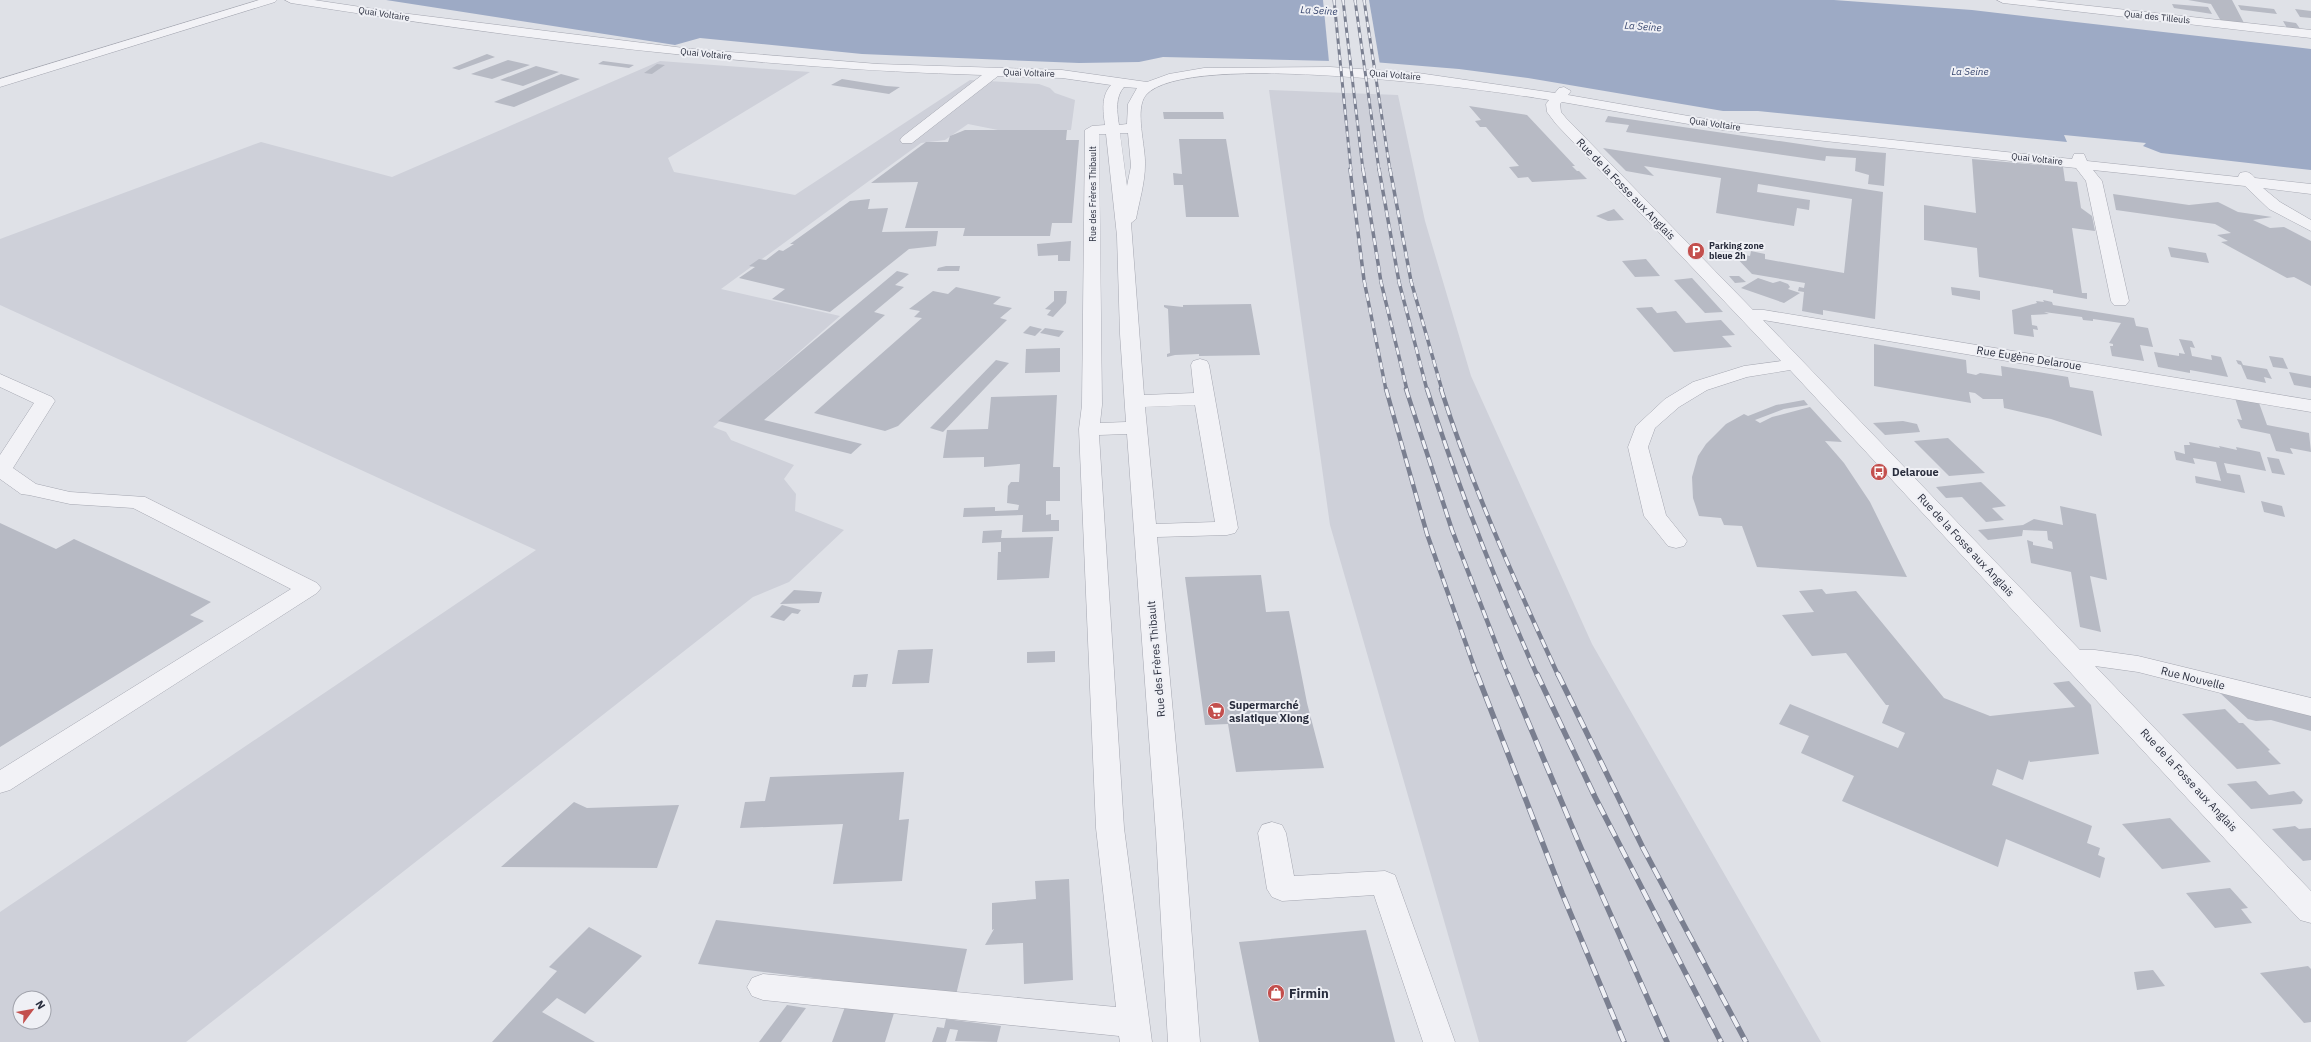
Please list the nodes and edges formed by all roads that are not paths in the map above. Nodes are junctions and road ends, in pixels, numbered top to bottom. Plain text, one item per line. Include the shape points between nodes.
1 (271, 0) edge
2 (291, 0) edge
3 (2003, 0) edge
4 (2311, 34) edge
5 (995, 72) junction
6 (1122, 81) junction
7 (0, 83) edge
8 (1148, 86) junction
9 (1561, 94) junction
10 (1136, 128) junction
11 (1111, 129) junction
12 (907, 140) dead end
13 (2079, 160) junction
14 (2246, 177) junction
15 (2311, 181) edge
16 (2311, 189) edge
17 (2311, 226) edge
18 (1125, 236) junction
19 (1126, 276) junction
20 (1093, 277) junction
21 (2120, 301) dead end
22 (1747, 316) junction
23 (1795, 364) junction
24 (1200, 365) dead end
25 (0, 380) edge
26 (1204, 399) junction
27 (1135, 401) junction
28 (2311, 406) edge
29 (1138, 428) junction
30 (1089, 429) junction
31 (1146, 531) junction
32 (1676, 541) dead end
33 (2074, 659) junction
34 (2311, 707) edge
35 (0, 783) edge
36 (1272, 833) dead end
37 (2311, 911) edge
38 (763, 987) dead end
39 (1135, 1032) edge
40 (1184, 1042) edge
41 (1439, 1042) edge

1 - 7 street
2 - 5 street, Quai Voltaire via 401,17 692,53 878,68
3 - 4 street, Quai des Tilleuls
5 - 6 street, Quai Voltaire via 1062,74
5 - 12 street
6 - 8 street, Quai Voltaire
6 - 9 street, Quai Voltaire via 1159,71 1218,66 1326,66 1445,74
6 - 11 street, Rue des Frères Thibault via 1112,92
8 - 9 street, Quai Voltaire via 1169,78 1204,72 1330,71 1418,77
8 - 10 street, Rue des Frères Thibault via 1139,94 1135,104
9 - 13 street, Quai Voltaire via 1723,126
9 - 22 street, Rue de la Fosse aux Anglais via 1553,104 1554,112 1561,121
10 - 11 street, Rue des Frères Thibault
10 - 18 street, Rue des Frères Thibault via 1138,166
11 - 18 street, Rue des Frères Thibault
11 - 20 street, Rue des Frères Thibault via 1092,130
13 - 14 street, Quai Voltaire
13 - 21 street via 2094,181
14 - 15 street, Quai Voltaire
14 - 16 street, Quai Voltaire
14 - 17 street via 2267,202
18 - 19 street, Rue des Frères Thibault
19 - 20 street
19 - 27 street, Rue des Frères Thibault
20 - 30 street, Rue des Frères Thibault via 1092,404
22 - 23 street, Rue de la Fosse aux Anglais
22 - 28 street, Rue Eugène Delaroue via 1772,316
23 - 32 street via 1744,372 1700,386 1672,403 1646,426 1638,447 1655,516
23 - 33 street, Rue de la Fosse aux Anglais
24 - 26 street
25 - 35 street via 45,401 1,470 29,489 70,498 137,502 309,588
26 - 27 street
26 - 31 street via 1228,528
27 - 29 street, Rue des Frères Thibault
29 - 30 street
29 - 31 street, Rue des Frères Thibault
30 - 39 street, Rue des Frères Thibault via 1110,828
31 - 40 street, Rue des Frères Thibault via 1184,1015
33 - 34 street, Rue Nouvelle via 2096,658 2138,664
33 - 37 street, Rue de la Fosse aux Anglais
36 - 41 street via 1282,889 1385,883
38 - 39 street

